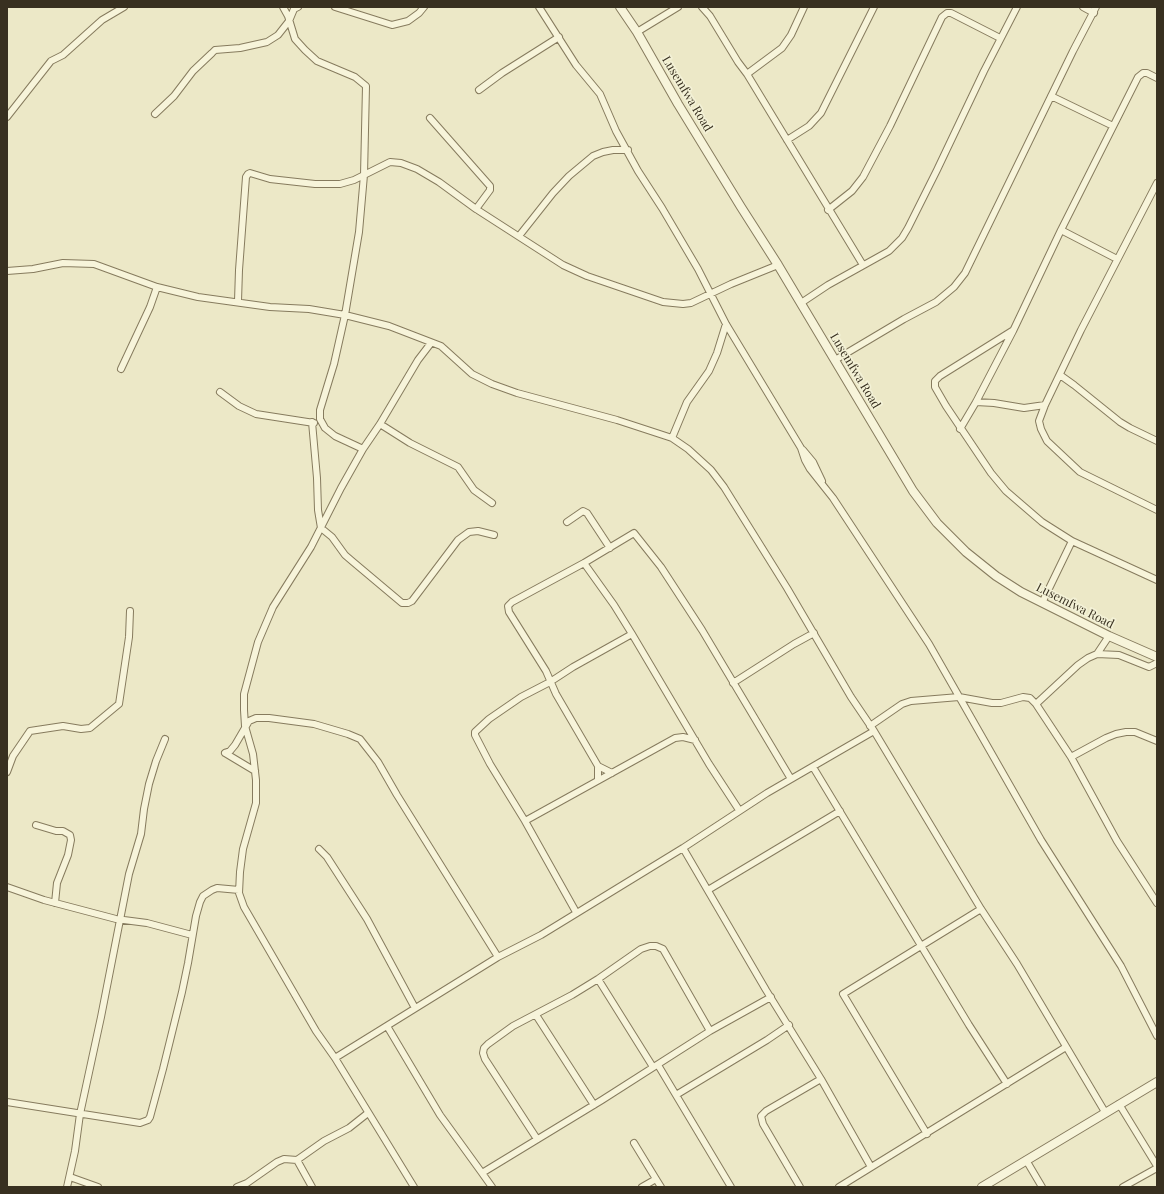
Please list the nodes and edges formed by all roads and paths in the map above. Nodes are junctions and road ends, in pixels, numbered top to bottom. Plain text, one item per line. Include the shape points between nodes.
1 (124, 7) edge
2 (283, 7) edge
3 (298, 7) edge
4 (335, 7) edge
5 (424, 7) edge
6 (539, 7) edge
7 (620, 7) edge
8 (678, 7) edge
9 (702, 7) edge
10 (804, 7) edge
11 (874, 7) edge
12 (1017, 7) edge
13 (1083, 7) edge
14 (1095, 10) edge
15 (289, 21) junction
16 (637, 32) junction
17 (559, 37) junction
18 (1000, 38) junction
19 (747, 74) junction
20 (1157, 78) edge
21 (479, 90) dead end
22 (1051, 96) junction
23 (155, 114) dead end
24 (7, 116) edge
25 (430, 118) dead end
26 (1113, 126) junction
27 (787, 140) junction
28 (628, 150) junction
29 (364, 175) junction
30 (1157, 183) edge
31 (476, 209) junction
32 (828, 210) junction
33 (1061, 230) junction
34 (519, 236) junction
35 (1117, 259) junction
36 (778, 265) junction
37 (862, 265) junction
38 (7, 271) edge
39 (157, 287) junction
40 (711, 294) junction
41 (238, 302) junction
42 (801, 303) junction
43 (345, 315) junction
44 (726, 324) junction
45 (1013, 331) junction
46 (431, 343) junction
47 (835, 360) junction
48 (121, 369) dead end
49 (1060, 375) junction
50 (220, 392) dead end
51 (976, 402) junction
52 (1045, 405) junction
53 (312, 422) junction
54 (322, 424) junction
55 (380, 424) junction
56 (960, 429) junction
57 (672, 438) junction
58 (1157, 441) edge
59 (362, 449) junction
60 (492, 503) dead end
61 (1157, 510) edge
62 (567, 522) dead end
63 (321, 528) junction
64 (494, 535) dead end
65 (1072, 541) junction
66 (610, 548) junction
67 (584, 563) junction
68 (1157, 580) edge
69 (1042, 603) junction
70 (130, 611) dead end
71 (814, 633) junction
72 (632, 634) junction
73 (1109, 636) junction
74 (1097, 654) junction
75 (1157, 657) edge
76 (1157, 663) edge
77 (550, 682) junction
78 (733, 683) junction
79 (958, 697) junction
80 (1036, 704) junction
81 (245, 726) junction
82 (872, 729) junction
83 (165, 739) dead end
84 (695, 740) junction
85 (1157, 741) edge
86 (1071, 757) junction
87 (598, 766) junction
88 (813, 767) junction
89 (255, 771) junction
90 (7, 772) edge
91 (612, 773) junction
92 (791, 779) junction
93 (598, 780) junction
94 (739, 810) junction
95 (840, 811) junction
96 (525, 821) junction
97 (36, 826) dead end
98 (683, 848) junction
99 (319, 849) dead end
100 (7, 887) edge
101 (239, 890) junction
102 (708, 890) junction
103 (54, 902) junction
104 (1157, 903) edge
105 (981, 909) junction
106 (576, 912) junction
107 (121, 920) junction
108 (192, 935) junction
109 (921, 946) junction
110 (498, 957) junction
111 (598, 979) junction
112 (771, 997) junction
113 (415, 1008) junction
114 (536, 1014) junction
115 (387, 1026) junction
116 (789, 1026) junction
117 (710, 1031) junction
118 (1157, 1036) edge
119 (1066, 1047) junction
120 (335, 1058) junction
121 (655, 1066) junction
122 (822, 1079) junction
123 (1157, 1082) edge
124 (1007, 1084) junction
125 (676, 1095) junction
126 (7, 1102) edge
127 (1119, 1104) junction
128 (594, 1105) junction
129 (1105, 1112) junction
130 (368, 1113) junction
131 (80, 1114) junction
132 (927, 1134) junction
133 (537, 1139) junction
134 (634, 1143) dead end
135 (297, 1160) junction
136 (1026, 1160) junction
137 (871, 1167) junction
138 (1157, 1167) edge
139 (482, 1173) junction
140 (70, 1177) junction
141 (656, 1179) junction
142 (67, 1187) edge
143 (98, 1187) edge
144 (237, 1187) edge
145 (312, 1187) edge
146 (414, 1187) edge
147 (492, 1187) edge
148 (642, 1187) edge
149 (661, 1187) edge
150 (731, 1187) edge
151 (800, 1187) edge
152 (839, 1187) edge
153 (982, 1187) edge
154 (1042, 1187) edge
155 (1123, 1187) edge

1 - 24 street via 102,20 63,55 51,61
2 - 15 street
3 - 15 street via 294,9
4 - 5 street via 392,25 408,20
6 - 17 street
7 - 16 street, Lusemfwa Road
8 - 16 street
9 - 19 street
10 - 19 street via 782,48
11 - 27 street via 821,113 809,126
12 - 18 street
13 - 14 street
14 - 22 street
15 - 23 street via 278,35 267,42 215,50
15 - 29 street via 295,39 317,61 355,78 366,86
16 - 36 street, Lusemfwa Road via 686,117
17 - 21 street
17 - 28 street via 576,65 600,94 616,131
18 - 32 street via 951,13 942,17 863,177 852,191
18 - 37 street via 938,170 902,238 892,248
19 - 27 street
20 - 26 street via 1147,73 1140,75
22 - 26 street
22 - 47 street via 975,256 954,287 936,302
25 - 31 street via 490,186 490,190
26 - 33 street
27 - 32 street
28 - 34 street via 613,150 593,156 553,193
28 - 40 street
29 - 31 street via 390,162 401,163 439,182
29 - 41 street via 340,184 315,184 248,174
29 - 43 street via 359,232
30 - 35 street
31 - 34 street
32 - 37 street
33 - 35 street
33 - 45 street
34 - 40 street via 563,265 663,302 691,303
35 - 49 street
36 - 40 street
36 - 42 street, Lusemfwa Road
37 - 42 street
38 - 39 street via 63,263 94,264
39 - 41 street via 198,297
39 - 48 street
40 - 44 street
41 - 43 street
42 - 47 street, Lusemfwa Road
43 - 46 street via 389,326
43 - 54 street via 320,410
44 - 57 street via 709,371 687,402
44 - 79 street via 802,448 810,469 823,484 929,644
45 - 51 street
45 - 56 street via 935,381 935,387
46 - 55 street
46 - 57 street via 441,346 472,374 492,384
47 - 69 street, Lusemfwa Road via 913,491 937,523 966,552 996,576
49 - 52 street
49 - 58 street via 1120,422
50 - 53 street via 239,406 256,414
51 - 52 street via 994,402 1024,408
51 - 56 street
52 - 61 street via 1039,420 1040,429 1047,441 1064,458 1080,472
53 - 54 street
53 - 63 street
54 - 59 street via 335,436
55 - 59 street
55 - 60 street via 410,443 458,467 474,490
56 - 65 street via 1006,491 1042,522
57 - 71 street via 688,448 724,487
59 - 63 street
62 - 66 street via 583,511 587,513
63 - 64 street via 332,537 352,562 402,603 412,601 458,540 469,532 478,531
63 - 81 street via 273,607 258,642 244,694
65 - 68 street
65 - 69 street
66 - 67 street
66 - 78 street via 636,534 662,567
67 - 72 street
67 - 77 street via 508,606 509,612 546,671
69 - 73 street, Lusemfwa Road
70 - 90 street via 129,637 119,704 90,728 63,726 30,731 13,756
71 - 78 street
71 - 82 street
72 - 77 street
72 - 84 street
73 - 74 street
73 - 75 street, Lusemfwa Road
74 - 76 street via 1119,655 1149,667
74 - 80 street via 1078,665
77 - 87 street
77 - 96 street via 502,709 475,732 490,764
78 - 92 street
79 - 80 street via 1001,703 1022,697 1030,698
79 - 82 street via 906,702 892,710
79 - 118 street via 989,746 1041,840 1121,966
80 - 86 street
81 - 89 street
81 - 89 street via 235,745 225,753
81 - 110 street via 256,718 269,718 314,724 360,739 378,762
82 - 88 street
82 - 105 street
83 - 107 street via 150,784
84 - 91 street via 675,738
84 - 94 street
85 - 86 street via 1135,732 1126,732 1106,738
86 - 104 street via 1106,821
87 - 91 street
87 - 93 street
88 - 92 street
88 - 95 street
89 - 101 street via 256,803 243,849
91 - 93 street
92 - 94 street
93 - 96 street
94 - 98 street
95 - 102 street
95 - 109 street
96 - 106 street
97 - 103 street via 67,832 70,835 68,855 57,883
98 - 102 street
98 - 106 street
99 - 113 street via 327,857 367,919
100 - 103 street
101 - 108 street via 217,888 208,891 203,896
101 - 120 street via 244,907
102 - 112 street
103 - 107 street
105 - 109 street
105 - 119 street
106 - 110 street via 541,935
107 - 108 street via 146,923
107 - 131 street
108 - 131 street via 182,992 150,1117 140,1123
109 - 124 street
109 - 132 street via 843,994
110 - 113 street
111 - 114 street
111 - 117 street via 641,949 650,946 663,949
111 - 121 street
112 - 116 street
112 - 117 street
113 - 115 street
114 - 128 street
114 - 133 street via 513,1026 488,1044 484,1048 484,1053 485,1059
115 - 120 street
115 - 139 street via 440,1115
116 - 122 street
116 - 125 street
117 - 121 street
119 - 124 street
119 - 129 street
120 - 130 street
121 - 125 street
121 - 128 street
122 - 137 street
122 - 151 street via 761,1116 763,1124
123 - 127 street
124 - 132 street
125 - 150 street
126 - 131 street
127 - 129 street
127 - 138 street
128 - 133 street
129 - 136 street
130 - 135 street via 349,1128
130 - 146 street
131 - 140 street
132 - 137 street
133 - 139 street
134 - 141 street
135 - 144 street via 284,1159 277,1162
135 - 145 street
136 - 153 street
136 - 154 street
137 - 152 street
138 - 155 street
139 - 147 street
140 - 142 street
140 - 143 street
141 - 148 street
141 - 149 street

